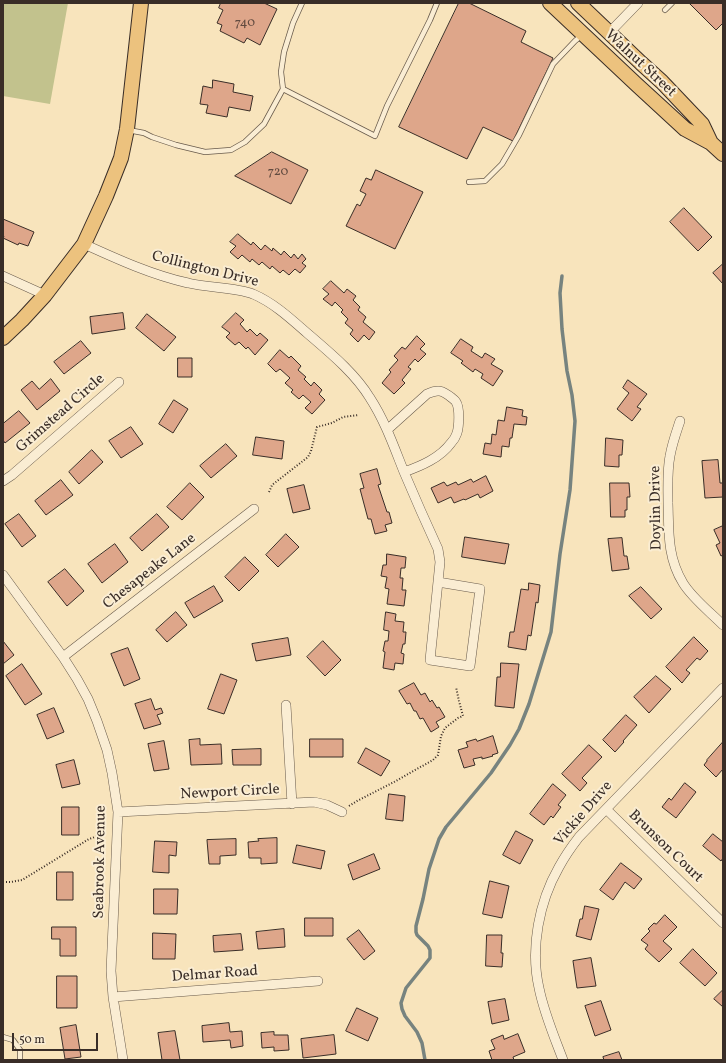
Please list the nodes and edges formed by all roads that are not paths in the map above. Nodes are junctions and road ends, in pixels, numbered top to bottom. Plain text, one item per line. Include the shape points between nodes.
1 (141, 3) edge
2 (302, 3) edge
3 (436, 3) edge
4 (550, 3) edge
5 (578, 3) edge
6 (638, 3) edge
7 (672, 3) edge
8 (665, 10) dead end
9 (609, 33) junction
10 (583, 34) junction
11 (283, 89) junction
12 (127, 129) junction
13 (711, 143) junction
14 (723, 154) edge
15 (469, 182) dead end
16 (84, 244) junction
17 (3, 276) edge
18 (45, 295) junction
19 (3, 338) edge
20 (119, 382) dead end
21 (680, 421) dead end
22 (387, 430) junction
23 (404, 472) junction
24 (3, 481) edge
25 (254, 509) dead end
26 (3, 575) edge
27 (438, 582) junction
28 (723, 625) edge
29 (63, 657) junction
30 (723, 688) edge
31 (286, 705) dead end
32 (292, 804) junction
33 (606, 809) junction
34 (118, 812) junction
35 (342, 812) road end
36 (723, 922) edge
37 (318, 981) dead end
38 (113, 997) junction
39 (3, 1038) edge
40 (20, 1060) edge
41 (123, 1060) edge
42 (563, 1060) edge

1 - 12 main road
2 - 11 lane via 284,52 281,72
3 - 11 lane via 375,136
4 - 10 main road, Walnut Street
5 - 9 main road, Walnut Street
6 - 9 street
7 - 8 lane
9 - 13 main road, Walnut Street via 662,82 702,124
10 - 13 main road, Walnut Street via 685,129
10 - 15 lane via 553,64 502,164 485,181
11 - 12 lane via 264,124 246,142 231,150 205,152
12 - 16 main road via 121,158
13 - 14 main road, Walnut Street
16 - 18 main road
16 - 22 street, Collington Drive via 162,277 253,294 266,301 285,314 359,383 370,397
17 - 18 street
18 - 19 main road
20 - 24 street, Grimstead Circle
21 - 28 street, Doylin Drive via 669,459 669,544 675,568 687,590
22 - 23 street, Collington Drive
22 - 23 street via 427,394 435,390 444,392 456,402 457,434 451,444 422,466
23 - 27 street, Collington Drive via 438,549
25 - 29 street, Chesapeake Lane
26 - 29 street, Seabrook Avenue
27 - 27 street, Collington Drive via 480,589 470,666 430,660
29 - 34 street, Seabrook Avenue via 88,699 103,736
30 - 33 street, Vickie Drive
31 - 32 street
32 - 34 street, Newport Circle
32 - 35 street, Newport Circle via 314,802
33 - 36 street, Brunson Court
33 - 42 street, Vickie Drive via 579,837 559,867 544,903 536,937 538,987
34 - 38 street, Seabrook Avenue
37 - 38 street, Delmar Road
38 - 41 street, Seabrook Avenue
39 - 40 lane via 13,1040 20,1050

